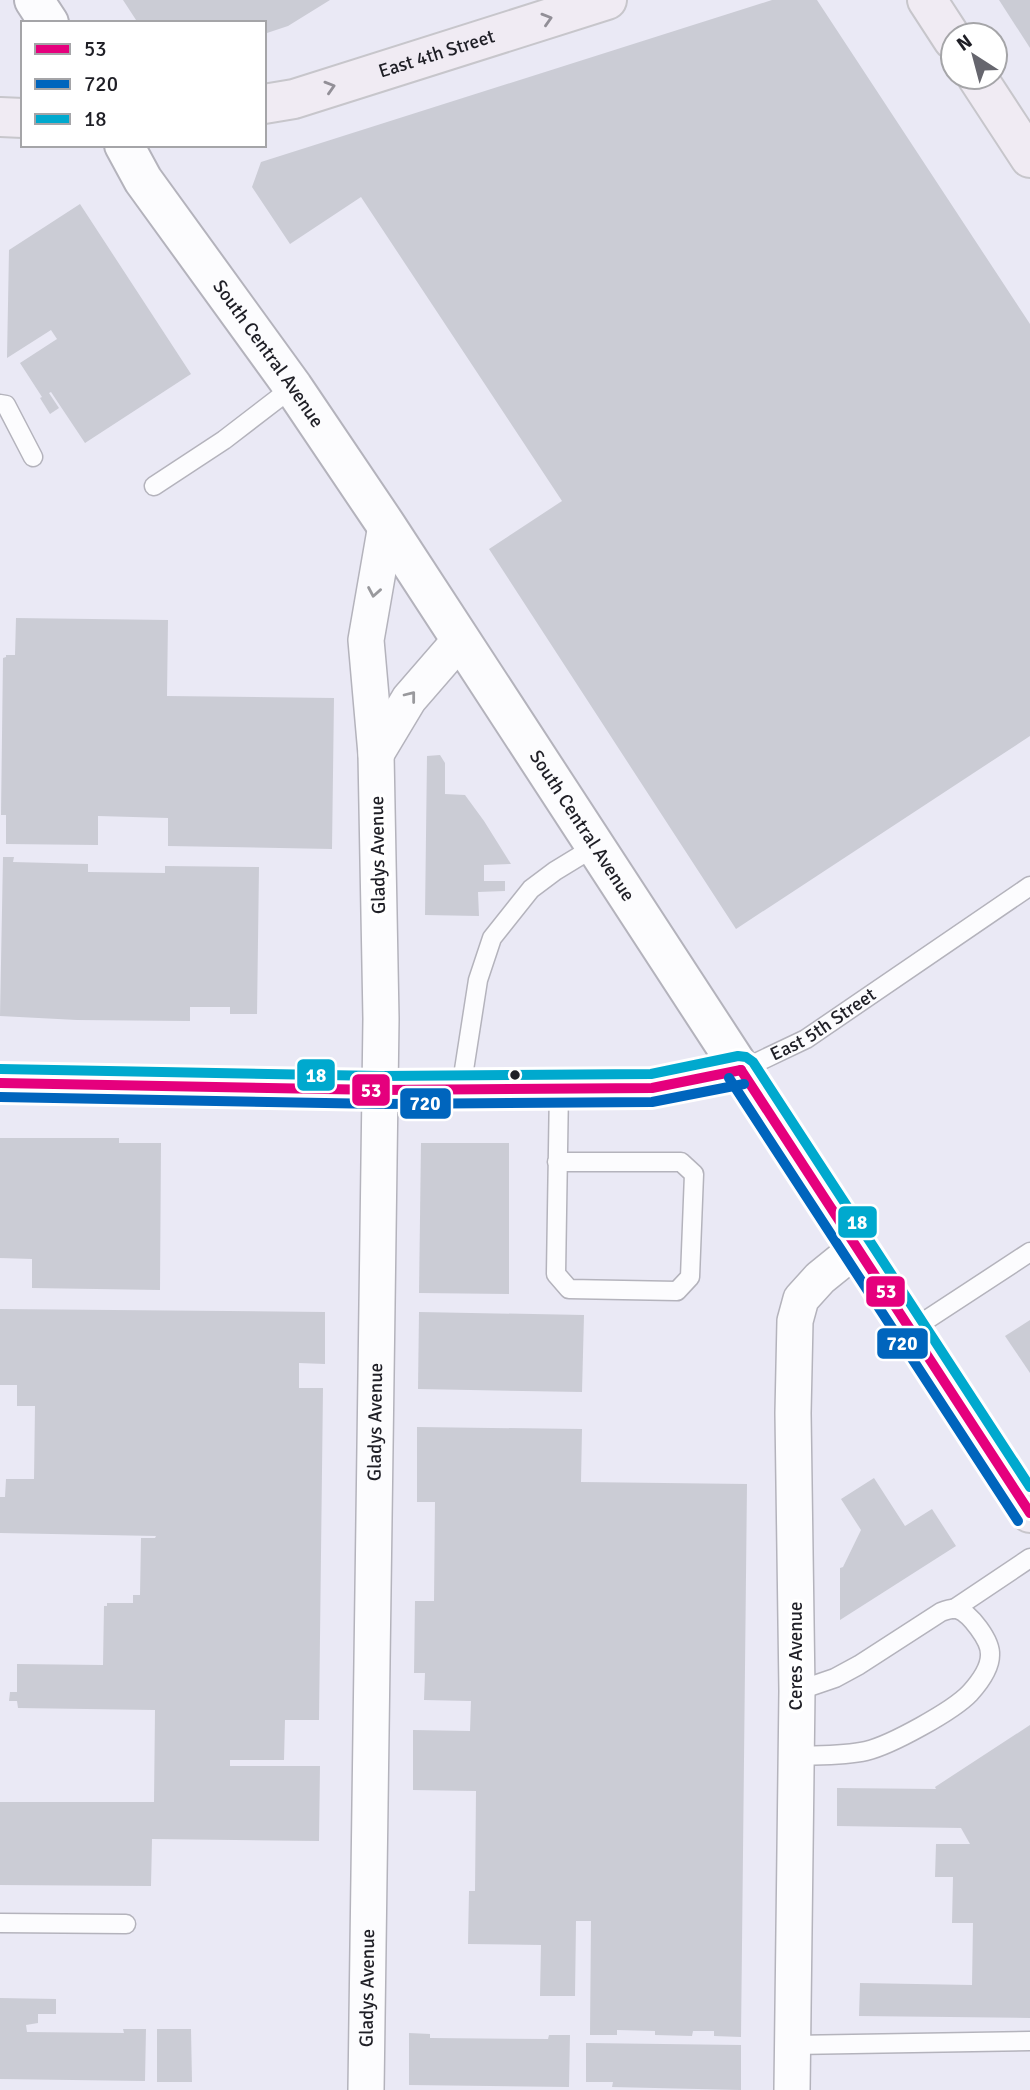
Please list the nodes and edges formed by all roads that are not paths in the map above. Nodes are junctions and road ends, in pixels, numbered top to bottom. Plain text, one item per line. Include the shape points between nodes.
1 (34, 0) edge
2 (607, 0) edge
3 (927, 0) edge
4 (48, 21) edge
5 (941, 21) edge
6 (986, 91) edge
7 (266, 104) edge
8 (0, 117) edge
9 (21, 118) edge
10 (125, 147) edge
11 (1030, 158) edge
12 (293, 387) junction
13 (0, 404) edge
14 (33, 457) dead end
15 (153, 486) dead end
16 (386, 525) junction
17 (461, 639) junction
18 (376, 754) junction
19 (596, 846) junction
20 (1030, 886) edge
21 (741, 1070) junction
22 (0, 1083) edge
23 (559, 1088) junction
24 (461, 1089) junction
25 (381, 1090) junction
26 (557, 1162) junction
27 (857, 1248) junction
28 (1030, 1252) edge
29 (911, 1330) junction
30 (1030, 1513) edge
31 (1030, 1558) edge
32 (954, 1609) junction
33 (797, 1691) junction
34 (796, 1756) junction
35 (0, 1923) edge
36 (126, 1924) dead end
37 (1030, 2041) edge
38 (793, 2045) junction
39 (366, 2090) edge
40 (792, 2090) edge

1 - 4 main road
7 -> 2 main road, East 4th Street via 294,99
3 - 5 main road
6 - 11 main road
8 - 9 main road
10 - 12 main road, South Central Avenue via 143,180
12 - 15 lane
12 - 16 main road, South Central Avenue
13 - 14 lane via 6,405
16 - 17 main road, South Central Avenue
16 -> 18 street, Gladys Avenue via 366,640
18 -> 17 street via 408,699
17 - 19 main road, South Central Avenue
18 - 25 street, Gladys Avenue
19 - 21 main road, South Central Avenue
19 - 24 lane via 531,889 492,938 478,980
20 - 21 lane, East 5th Street via 806,1039
21 - 23 main road, East 5th Street via 652,1088
21 - 27 main road, South Central Avenue
22 - 25 main road, East 5th Street
23 - 24 main road, East 5th Street
23 - 26 lane
24 - 25 main road, East 5th Street
25 - 39 street, Gladys Avenue
26 - 26 lane via 556,1274 569,1289 677,1292 690,1277 694,1174 681,1162
27 - 29 main road, South Central Avenue
27 - 33 street, Ceres Avenue via 801,1299 795,1321
28 - 29 lane
29 - 30 main road, South Central Avenue
31 - 32 lane
32 - 33 lane via 941,1612 835,1678
32 - 34 lane via 968,1615 991,1654 985,1674 970,1693 949,1710 867,1751
33 - 34 street, Ceres Avenue
34 - 38 street, Ceres Avenue
35 - 36 lane
37 - 38 lane
38 - 40 street, Ceres Avenue

